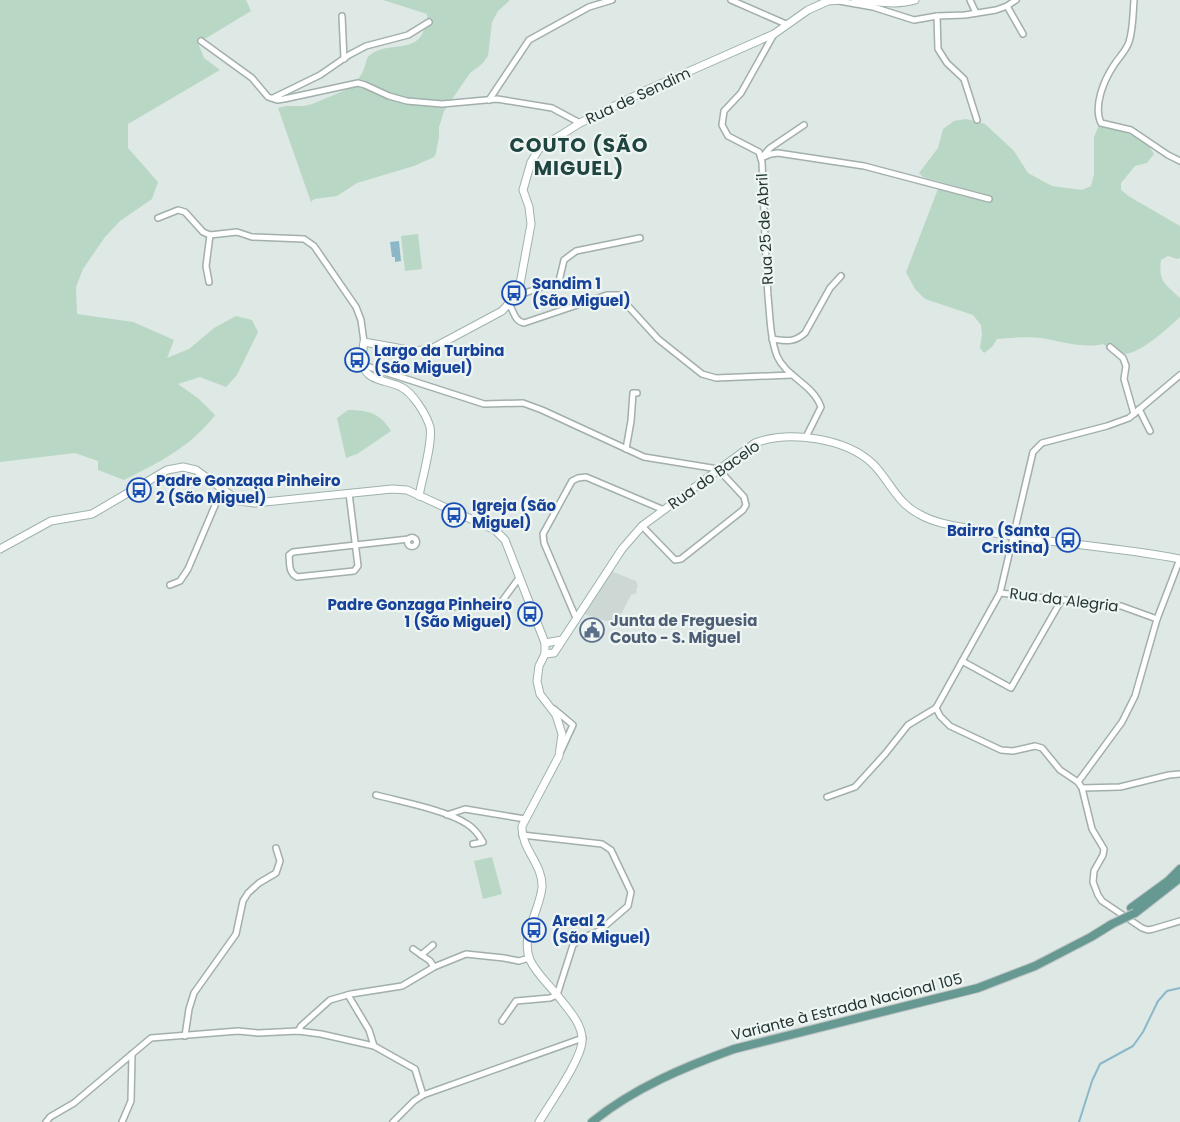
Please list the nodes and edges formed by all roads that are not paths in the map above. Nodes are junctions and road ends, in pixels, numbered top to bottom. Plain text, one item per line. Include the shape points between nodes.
1 (612, 0) edge
2 (731, 0) edge
3 (856, 0) edge
4 (915, 0) edge
5 (970, 0) edge
6 (1016, 0) edge
7 (1134, 0) edge
8 (840, 1) edge
9 (1007, 6) junction
10 (976, 13) junction
11 (342, 16) dead end
12 (937, 16) junction
13 (429, 22) dead end
14 (786, 24) junction
15 (774, 34) junction
16 (1023, 34) dead end
17 (201, 41) dead end
18 (344, 59) junction
19 (272, 99) junction
20 (489, 100) junction
21 (977, 120) dead end
22 (580, 123) junction
23 (804, 126) dead end
24 (761, 158) junction
25 (1180, 160) edge
26 (989, 199) dead end
27 (158, 218) dead end
28 (210, 235) junction
29 (640, 238) dead end
30 (841, 276) dead end
31 (209, 282) dead end
32 (518, 290) junction
33 (509, 304) junction
34 (772, 339) junction
35 (364, 342) junction
36 (1110, 347) dead end
37 (363, 365) junction
38 (792, 375) junction
39 (1180, 376) edge
40 (637, 393) dead end
41 (1140, 409) junction
42 (1134, 414) junction
43 (1150, 431) dead end
44 (806, 437) junction
45 (626, 449) junction
46 (718, 469) junction
47 (222, 489) junction
48 (349, 493) junction
49 (419, 496) junction
50 (664, 510) junction
51 (642, 526) junction
52 (1012, 537) junction
53 (409, 539) dead end
54 (356, 544) junction
55 (0, 549) edge
56 (1180, 558) edge
57 (519, 578) junction
58 (170, 585) dead end
59 (1000, 593) junction
60 (1062, 599) junction
61 (438, 607) dead end
62 (576, 618) junction
63 (1157, 620) junction
64 (562, 640) junction
65 (545, 643) junction
66 (545, 654) junction
67 (962, 661) junction
68 (549, 706) junction
69 (936, 708) junction
70 (559, 756) junction
71 (1180, 774) edge
72 (1078, 782) junction
73 (1082, 788) junction
74 (376, 796) dead end
75 (827, 797) dead end
76 (446, 815) junction
77 (525, 819) junction
78 (522, 836) junction
79 (473, 844) dead end
80 (276, 848) dead end
81 (1180, 869) edge
82 (1180, 878) edge
83 (1133, 910) junction
84 (1180, 921) edge
85 (433, 945) dead end
86 (413, 949) dead end
87 (421, 955) junction
88 (529, 958) junction
89 (434, 967) junction
90 (348, 995) junction
91 (557, 995) junction
92 (502, 1021) dead end
93 (298, 1031) junction
94 (185, 1036) junction
95 (582, 1038) junction
96 (374, 1046) junction
97 (132, 1054) junction
98 (423, 1096) junction
99 (46, 1122) edge
100 (122, 1122) edge
101 (393, 1122) edge
102 (539, 1122) edge
103 (592, 1122) edge

1 - 20 street via 589,7 529,40
2 - 14 street
3 - 4 street via 889,3
5 - 10 street
6 - 9 street
7 - 25 street via 1130,40 1102,91 1098,117 1101,123 1131,130
8 - 12 street via 914,20
8 - 14 street, Rua de Sendim via 828,1
9 - 10 street
9 - 16 street
10 - 12 street
11 - 18 street
12 - 21 street via 938,49 964,79
13 - 18 street via 408,35 366,46
14 - 15 street, Rua de Sendim
15 - 22 street, Rua de Sendim
15 - 24 street, Rua 25 de Abril via 741,93 724,111 722,125 728,136 759,152
17 - 19 street via 252,78
18 - 19 street
19 - 20 street via 358,83 407,101 442,104
20 - 22 street via 552,108
22 - 32 street, Rua de Sendim via 539,149 531,162 524,190 531,224
23 - 24 street via 770,148
24 - 26 street via 778,153 864,166
24 - 34 street, Rua 25 de Abril
27 - 28 street via 178,210 186,212
28 - 31 street via 206,266
28 - 35 street via 237,232 252,237 304,239 314,246 356,307
29 - 32 street via 576,251 564,260 559,281 524,292
30 - 34 street via 799,339 792,342
32 - 33 street, Rua de Sendim
33 - 35 street, Rua de Sendim via 502,311 431,349 414,351
33 - 38 street via 519,322 524,323 608,295 618,295 658,339 702,374 716,378
34 - 38 street, Rua 25 de Abril via 778,358
35 - 37 street
36 - 42 street via 1123,358 1126,366 1124,379
37 - 45 street via 484,404 523,403
37 - 49 street via 371,376 402,387 414,397 429,426 431,437
38 - 44 street, Rua 25 de Abril via 818,398 821,407
39 - 41 street
40 - 45 street via 633,393
41 - 42 street
41 - 43 street
42 - 52 street via 1107,426 1042,443 1033,452
44 - 46 street, Rua do Bacelo via 774,438 755,443
44 - 52 street, Rua do Bacelo via 832,443 865,457 897,496 917,513 938,522
45 - 46 street via 644,457
46 - 50 street, Rua do Bacelo
46 - 51 street via 744,497 746,505 681,559 669,556
47 - 48 street via 239,500 255,503
47 - 55 street via 196,470 183,467 167,470 92,514 51,521
47 - 58 street via 188,569 180,581
48 - 49 street via 392,489 407,490
48 - 54 street
49 - 57 street via 495,530 504,540
50 - 51 street, Rua do Bacelo
50 - 62 street via 586,477 572,482 544,534 544,543
51 - 62 street, Rua do Bacelo via 622,549
52 - 56 street, Rua do Bacelo
52 - 59 street
53 - 54 street
54 - 54 street via 358,566 354,571 297,577 290,571 292,552
56 - 63 street
57 - 61 street via 500,604
57 - 65 street
59 - 60 street, Rua da Alegria
59 - 67 street
60 - 63 street, Rua da Alegria via 1121,606
60 - 67 street via 1011,688
62 - 64 street, Rua do Bacelo
63 - 72 street via 1135,696 1122,722
64 - 65 street
64 - 66 street, Rua do Bacelo via 554,653
65 - 66 street
66 - 68 street via 537,681 540,694
67 - 69 street
68 - 70 street via 556,715 562,734
68 - 70 street via 573,725
69 - 72 street via 950,726 1001,750 1042,748 1060,770
69 - 75 street via 908,725 855,787
70 - 77 street
71 - 73 street via 1120,788
72 - 73 street
73 - 84 street via 1092,830 1104,849 1094,871 1093,882 1102,901 1148,930
74 - 76 street
76 - 77 street via 465,809
76 - 79 street via 468,824 477,832 483,842
77 - 78 street
78 - 88 street via 541,874 542,887 527,941
78 - 91 street via 602,844 611,850 631,892 628,906 599,931 580,938 573,945
80 - 94 street via 280,861 276,872 248,893 243,901 236,934 194,993
81 - 83 main road
82 - 83 main road
83 - 103 main road, Variante à Estrada Nacional 105, bridge via 1091,937 1035,966 978,988 734,1049 695,1063 631,1095
85 - 87 street
86 - 87 street
87 - 89 street
88 - 89 street via 519,961 466,954
88 - 91 street
89 - 90 street via 402,986
90 - 93 street via 330,1000
90 - 96 street via 369,1030
91 - 92 street via 516,1001
91 - 95 street via 578,1023
93 - 94 street via 238,1031
93 - 96 street
94 - 97 street via 151,1038
95 - 98 street
95 - 102 street via 580,1052
96 - 98 street via 416,1069
97 - 99 street
97 - 100 street via 131,1101
98 - 101 street

